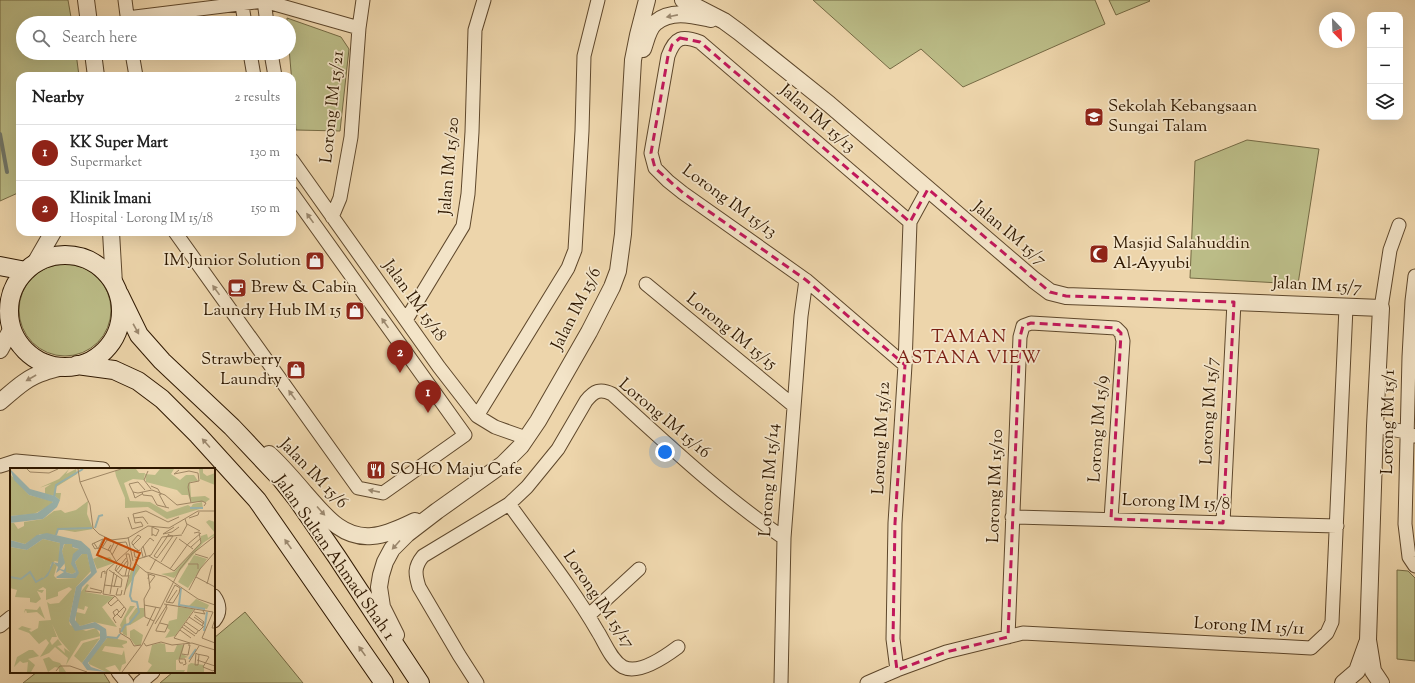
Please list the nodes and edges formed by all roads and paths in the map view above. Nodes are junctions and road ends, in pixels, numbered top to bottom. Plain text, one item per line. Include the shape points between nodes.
1 (86, 0) edge
2 (124, 0) edge
3 (363, 0) edge
4 (484, 0) edge
5 (598, 0) edge
6 (647, 0) edge
7 (683, 0) edge
8 (705, 0) edge
9 (241, 1) edge
10 (264, 1) edge
11 (88, 16) edge
12 (126, 16) edge
13 (156, 16) edge
14 (244, 16) edge
15 (266, 16) edge
16 (724, 21) junction
17 (359, 28) junction
18 (700, 42) joint
19 (94, 60) edge
20 (133, 60) edge
21 (251, 60) edge
22 (273, 60) edge
23 (95, 72) edge
24 (135, 72) edge
25 (253, 72) edge
26 (274, 72) edge
27 (632, 83) junction
28 (296, 166) edge
29 (928, 189) junction
30 (296, 199) edge
31 (332, 217) junction
32 (910, 222) junction
33 (1399, 225) dead end
34 (50, 236) edge
35 (111, 236) edge
36 (178, 236) edge
37 (0, 266) edge
38 (30, 268) junction
39 (1415, 276) edge
40 (806, 280) junction
41 (646, 284) dead end
42 (117, 289) junction
43 (1234, 302) junction
44 (1414, 302) edge
45 (1346, 307) junction
46 (1382, 308) junction
47 (7, 320) edge
48 (406, 320) junction
49 (1020, 336) joint
50 (0, 350) edge
51 (904, 365) junction
52 (72, 366) junction
53 (0, 402) edge
54 (794, 406) junction
55 (477, 416) junction
56 (1375, 426) junction
57 (232, 427) junction
58 (1411, 434) edge
59 (526, 438) junction
60 (0, 466) edge
61 (92, 468) edge
62 (509, 504) junction
63 (436, 511) junction
64 (1012, 517) junction
65 (1111, 519) junction
66 (1223, 523) junction
67 (1338, 526) junction
68 (784, 538) junction
69 (1415, 566) edge
70 (639, 569) dead end
71 (215, 598) edge
72 (589, 615) junction
73 (10, 618) edge
74 (215, 620) edge
75 (0, 626) edge
76 (1008, 637) junction
77 (1368, 640) junction
78 (678, 647) dead end
79 (897, 670) junction
80 (119, 673) edge
81 (152, 673) edge
82 (417, 679) edge
83 (127, 683) edge
84 (140, 683) edge
85 (384, 683) edge
86 (477, 683) edge
87 (781, 683) edge
88 (867, 683) edge
89 (1343, 683) edge
90 (1381, 683) edge

1 - 11 street
2 - 12 street
3 - 17 street, Lorong IM 15/21
4 - 48 street, Jalan IM 15/20 via 475,30 468,194 463,226
5 - 55 street, Jalan IM 15/6 via 584,56 575,250 568,268
6 - 27 street, Jalan IM 15/6 via 633,60
7 - 16 street, Jalan IM 15/7
8 - 16 street
9 - 10 street
9 - 13 street
9 - 14 street
10 - 15 street
10 - 17 street
16 -> 27 street via 675,14 655,23 649,31
16 - 29 street, Jalan IM 15/7 via 829,104
17 - 31 street, Lorong IM 15/21 via 351,138 340,198
18 - 32 street, Jalan IM 15/13
18 - 40 street, Lorong IM 15/13 via 680,38 672,45 668,56 651,153 655,168 668,181
19 - 23 street
20 - 24 street
21 - 25 street
22 - 26 street
27 - 59 street, Jalan IM 15/6 via 624,234 618,271 588,332
28 - 31 street, Jalan IM 15/18
29 - 32 street, Lorong IM 15/12
29 - 43 street, Jalan IM 15/7 via 1050,292 1066,296
30 - 36 street via 464,435 383,493 358,488
31 - 48 street, Jalan IM 15/18
32 - 51 street, Lorong IM 15/12
33 - 46 street, Jalan IM 15/7 via 1390,250
34 - 38 street
35 - 42 street
37 - 38 main road
38 - 42 main road via 53,256 84,258 102,268
38 - 47 main road via 20,279 11,298
39 - 44 street, Lorong IM 15/1
40 - 51 street, Lorong IM 15/13
40 - 54 street, Lorong IM 15/14
41 - 54 street, Lorong IM 15/15
42 - 52 main road via 121,316 115,336 100,354 87,362
42 -> 57 main road, Jalan Sultan Ahmad Shah 1 via 139,335 162,361
43 - 45 street, Jalan IM 15/7
43 - 66 street, Lorong IM 15/7
44 - 58 street, Lorong IM 15/1
45 - 46 street, Jalan IM 15/7
45 - 67 street, Lorong IM 15/11
46 - 56 street, Jalan IM 15/7
47 - 50 street
47 - 52 main road via 29,353 47,363
48 - 55 street, Jalan IM 15/18
49 - 64 street, Lorong IM 15/10
49 - 65 street, Lorong IM 15/9 via 1023,326 1031,323 1116,328 1121,333
51 - 79 street, Lorong IM 15/12 via 895,530 893,639
52 -> 53 street via 34,376
85 -> 52 main road, Jalan Sultan Ahmad Shah 1 via 257,500 198,435 162,399 138,381 114,370
54 - 68 street, Lorong IM 15/14
55 - 59 street, Jalan IM 15/18 via 496,427
56 - 58 street
56 - 77 street, Jalan IM 15/7
57 -> 63 street, Jalan IM 15/6 via 272,457 329,520 348,533 363,536 379,535
57 - 82 main road, Jalan Sultan Ahmad Shah 1 via 297,499
58 - 69 street, Lorong IM 15/1 via 1405,524 1409,558
59 - 63 street, Jalan IM 15/6 via 503,464
60 - 61 street via 16,461
62 - 68 street, Lorong IM 15/16 via 527,487 558,449 591,394 605,390 685,460
62 - 72 street, Lorong IM 15/17
62 - 86 street, Lorong IM 15/16 via 423,556 417,564 415,576 419,587
63 -> 82 street, Jalan IM 15/6 via 392,549 385,562 379,587 382,607
64 - 65 street, Lorong IM 15/8
64 - 76 street, Lorong IM 15/10
65 - 66 street, Lorong IM 15/8
66 - 67 street, Lorong IM 15/8
67 - 76 street, Lorong IM 15/11 via 1332,622 1327,633 1311,648 1023,633
68 - 87 street, Lorong IM 15/14
70 - 72 street
71 - 74 street via 219,604
72 - 78 street, Lorong IM 15/17 via 614,659 624,667 635,669 646,666 662,659
73 - 75 street
76 - 79 street, Lorong IM 15/11 via 946,652
77 - 89 street via 1357,671
77 - 90 street via 1373,670
79 - 88 street, Lorong IM 15/11
80 - 83 street
81 - 84 street

